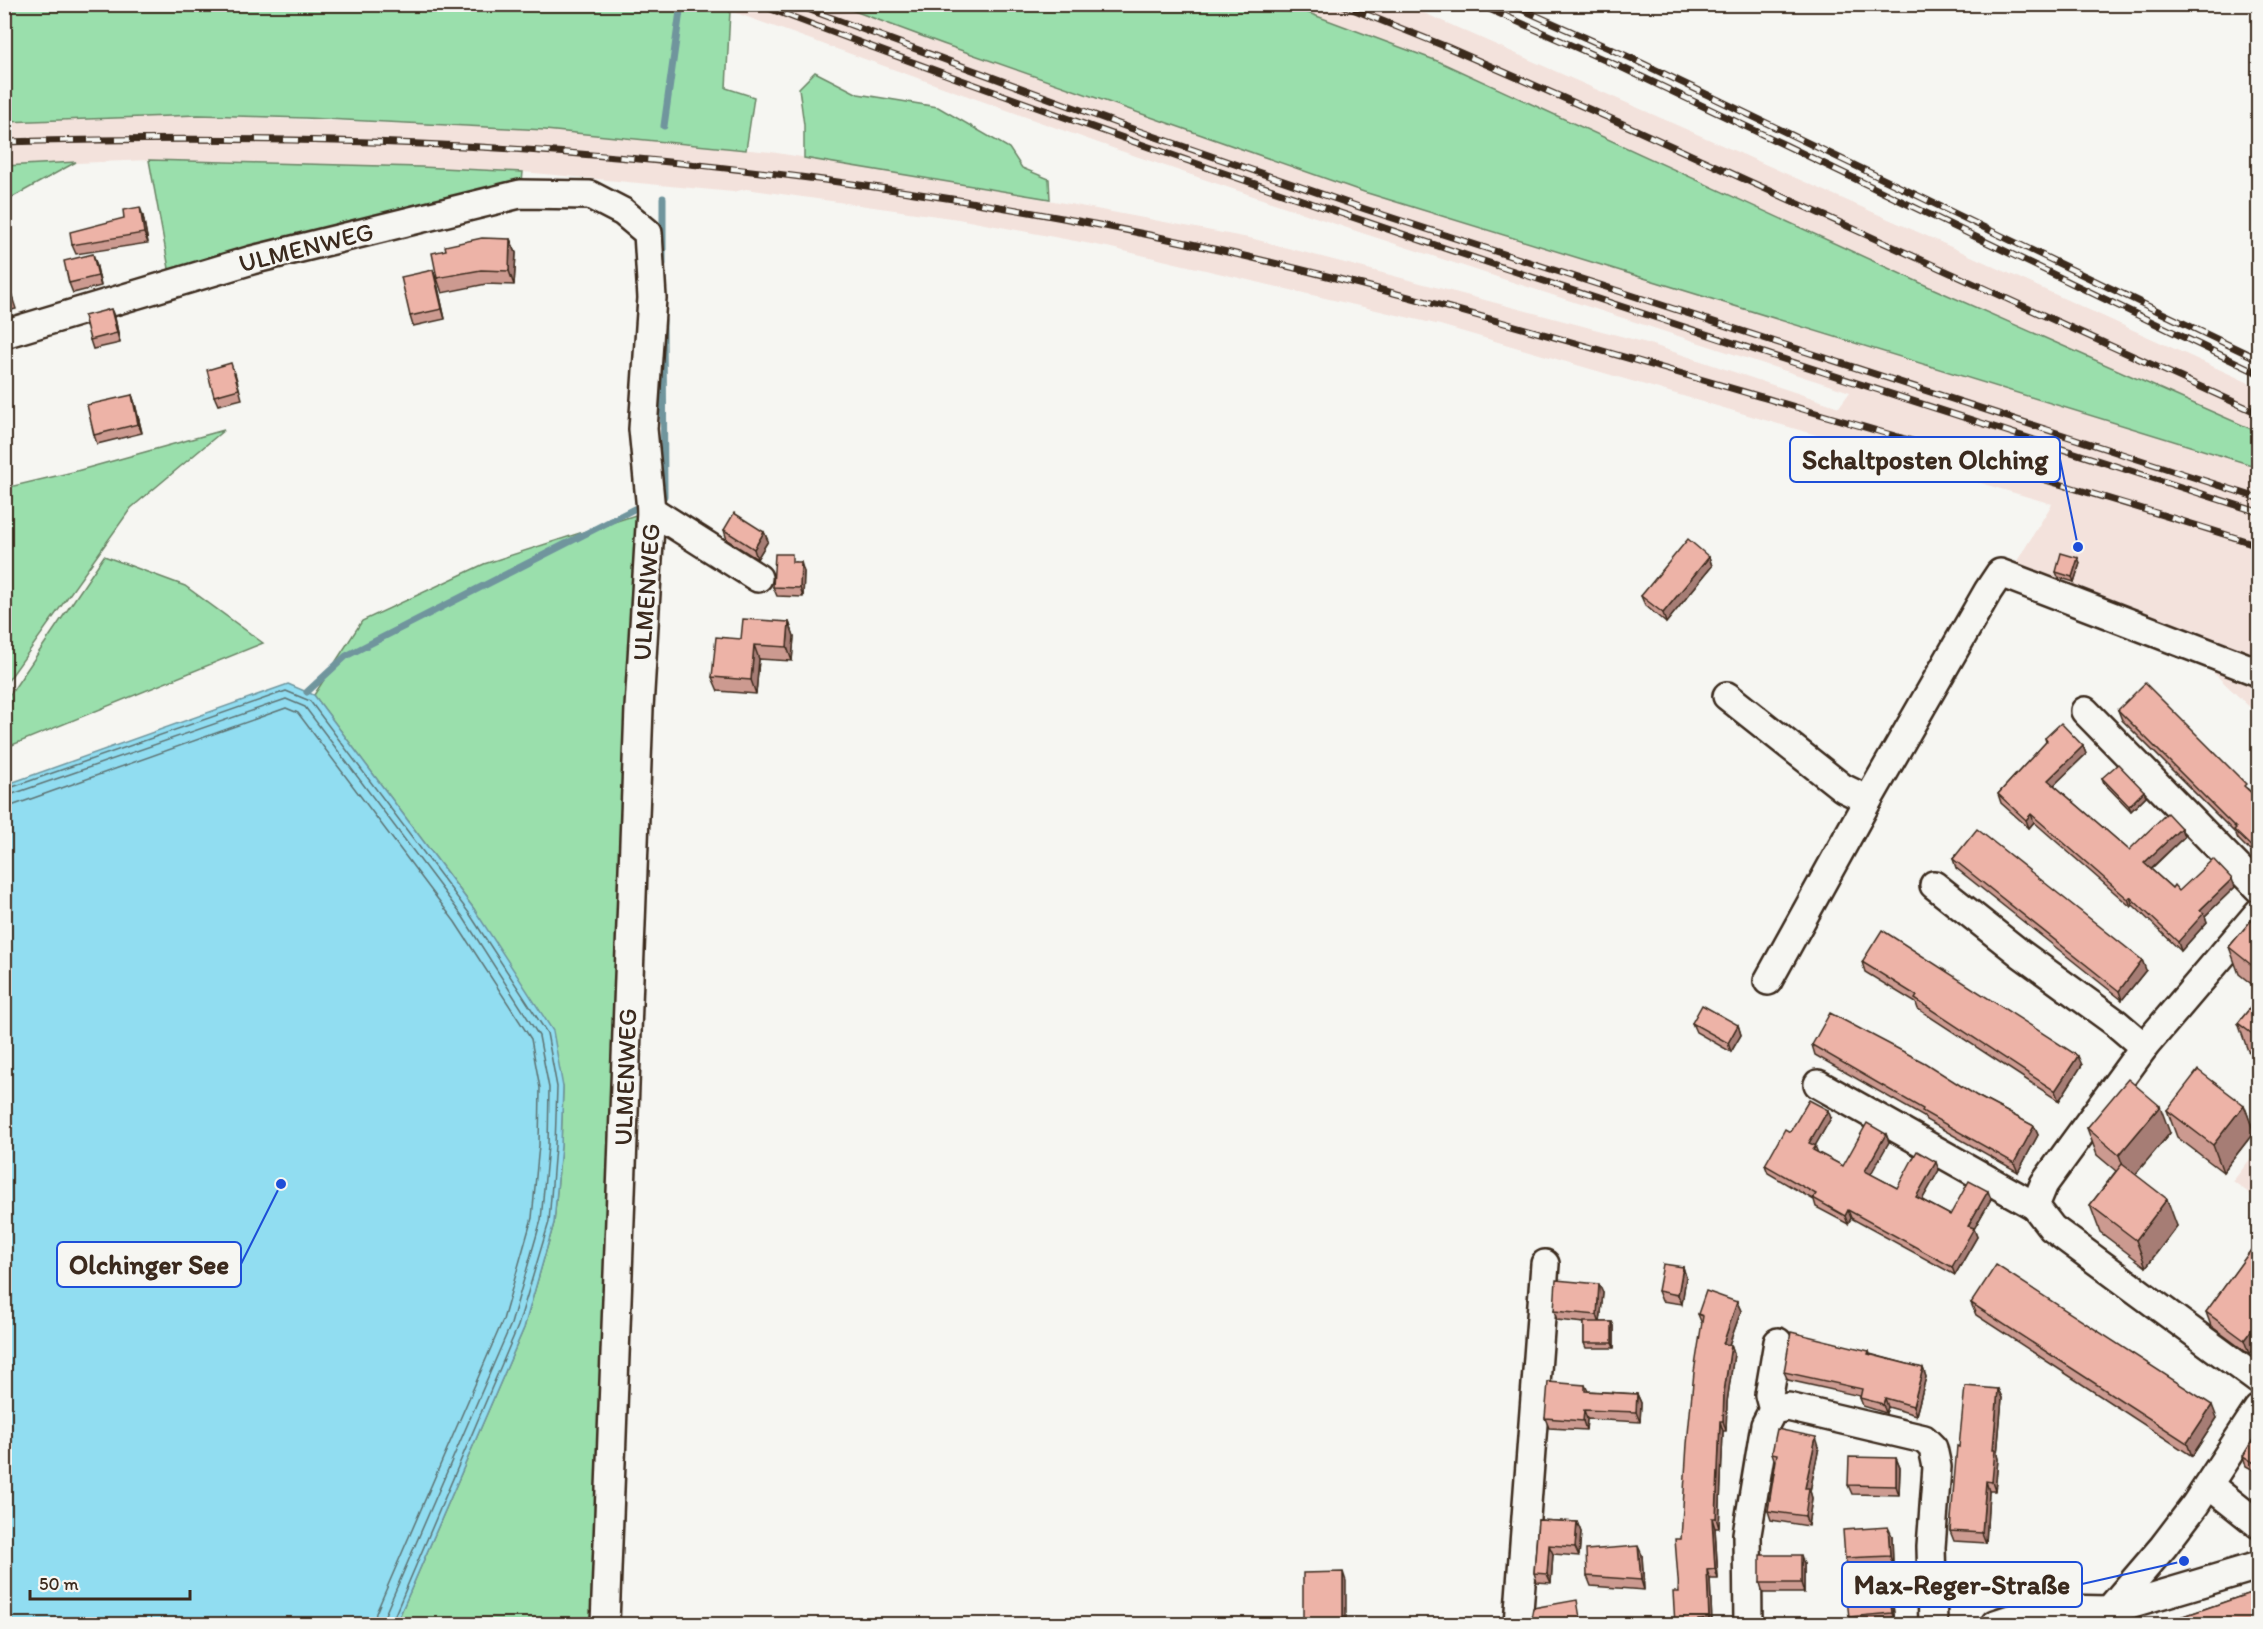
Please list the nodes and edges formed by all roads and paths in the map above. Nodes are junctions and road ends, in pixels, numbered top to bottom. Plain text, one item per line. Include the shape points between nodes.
1 (4, 334) edge
2 (651, 510) junction
3 (758, 578) dead end
4 (2259, 672) edge
5 (1726, 696) dead end
6 (2085, 711) dead end
7 (1868, 800) junction
8 (1934, 885) dead end
9 (2259, 888) edge
10 (2259, 913) edge
11 (1768, 981) dead end
12 (2144, 1047) junction
13 (1818, 1084) dead end
14 (2036, 1206) junction
15 (1545, 1264) dead end
16 (1778, 1342) dead end
17 (2259, 1380) edge
18 (2259, 1409) edge
19 (1773, 1410) junction
20 (2209, 1485) junction
21 (2259, 1524) edge
22 (2259, 1566) edge
23 (2102, 1617) edge
24 (605, 1624) edge
25 (1518, 1624) edge
26 (1748, 1624) edge
27 (1933, 1624) edge
28 (1995, 1624) edge

1 - 2 street, ULMENWEG via 252,260 520,194 590,195 623,212 648,233 652,298 643,429
2 - 3 street
2 - 24 street, ULMENWEG via 639,708
4 - 7 street via 2000,573
5 - 7 street via 1843,788
6 - 9 street
7 - 11 street
8 - 12 street
10 - 12 street
12 - 14 street via 2044,1184
13 - 14 street
14 - 17 street via 2052,1228
15 - 25 street
16 - 19 street via 1769,1395
18 - 20 street
19 - 26 street via 1765,1425 1747,1534
19 - 27 street via 1788,1407 1924,1439 1933,1449 1937,1467 1931,1547
20 - 21 street
20 - 23 street via 2163,1547
22 - 23 street
23 - 28 street via 2060,1610

